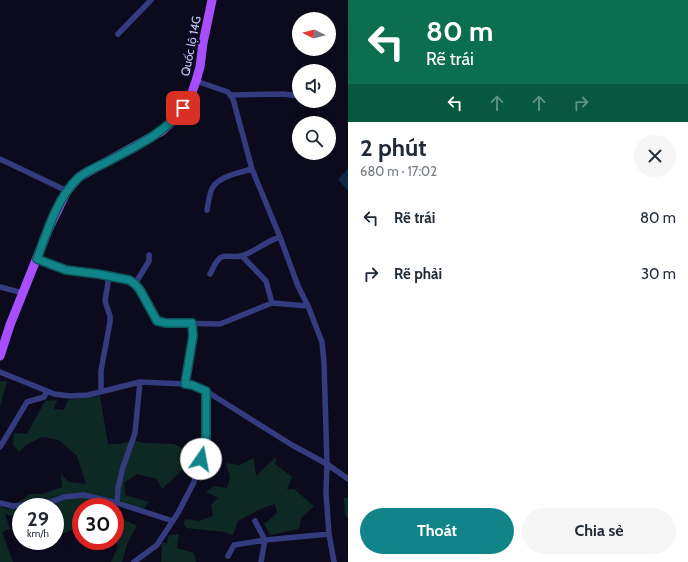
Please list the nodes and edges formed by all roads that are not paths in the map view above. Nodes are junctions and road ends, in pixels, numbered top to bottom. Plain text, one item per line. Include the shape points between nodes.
1 (151, 0) edge
2 (212, 0) edge
3 (118, 34) dead end
4 (196, 82) junction
5 (231, 95) junction
6 (292, 95) edge
7 (0, 159) edge
8 (252, 169) junction
9 (67, 191) junction
10 (207, 210) dead end
11 (280, 237) junction
12 (149, 255) dead end
13 (242, 256) junction
14 (37, 259) junction
15 (210, 274) dead end
16 (109, 277) junction
17 (135, 284) junction
18 (0, 287) edge
19 (23, 293) junction
20 (272, 303) junction
21 (308, 306) junction
22 (192, 323) junction
23 (0, 356) edge
24 (0, 372) edge
25 (140, 382) junction
26 (185, 384) junction
27 (47, 391) junction
28 (101, 391) junction
29 (206, 391) junction
30 (0, 447) edge
31 (327, 464) junction
32 (348, 479) edge
33 (96, 498) edge
34 (117, 498) edge
35 (0, 503) edge
36 (124, 505) edge
37 (173, 521) junction
38 (255, 521) dead end
39 (329, 534) junction
40 (265, 540) junction
41 (228, 556) dead end
42 (134, 562) edge
43 (260, 562) edge
44 (334, 562) edge

1 - 3 street
2 - 4 main road, Quốc lộ 14G
4 - 5 street
4 - 9 main road, Quốc lộ 14G via 190,98 162,131 79,177
5 - 6 street
5 - 8 street
7 - 9 street
8 - 10 street via 222,178 217,182 211,190
8 - 11 street
9 - 14 main road, Quốc lộ 14G
11 - 13 street
11 - 21 street
12 - 17 street via 149,261
13 - 15 street via 218,259
13 - 20 street via 266,281
14 - 16 street via 66,270
14 - 19 main road, Quốc lộ 14G
16 - 17 street via 129,280
16 - 28 street via 105,301 110,322 101,371
17 - 22 street via 157,321
18 - 19 street
19 - 23 main road, Quốc lộ 14G
20 - 21 street
20 - 22 street via 220,324
21 - 31 street via 322,342
22 - 26 street via 193,336
24 - 27 street
25 - 26 street
25 - 28 street
25 - 34 street via 135,433
26 - 29 street
27 - 28 street via 70,396
27 - 30 street via 44,397 27,402
29 - 31 street
29 - 37 street via 206,438 199,468
31 - 32 street
31 - 39 street
33 - 35 street via 84,495 13,506
36 - 37 street
37 - 42 street via 158,545
38 - 40 street
39 - 40 street
39 - 44 street
40 - 41 street via 234,545
40 - 43 street

